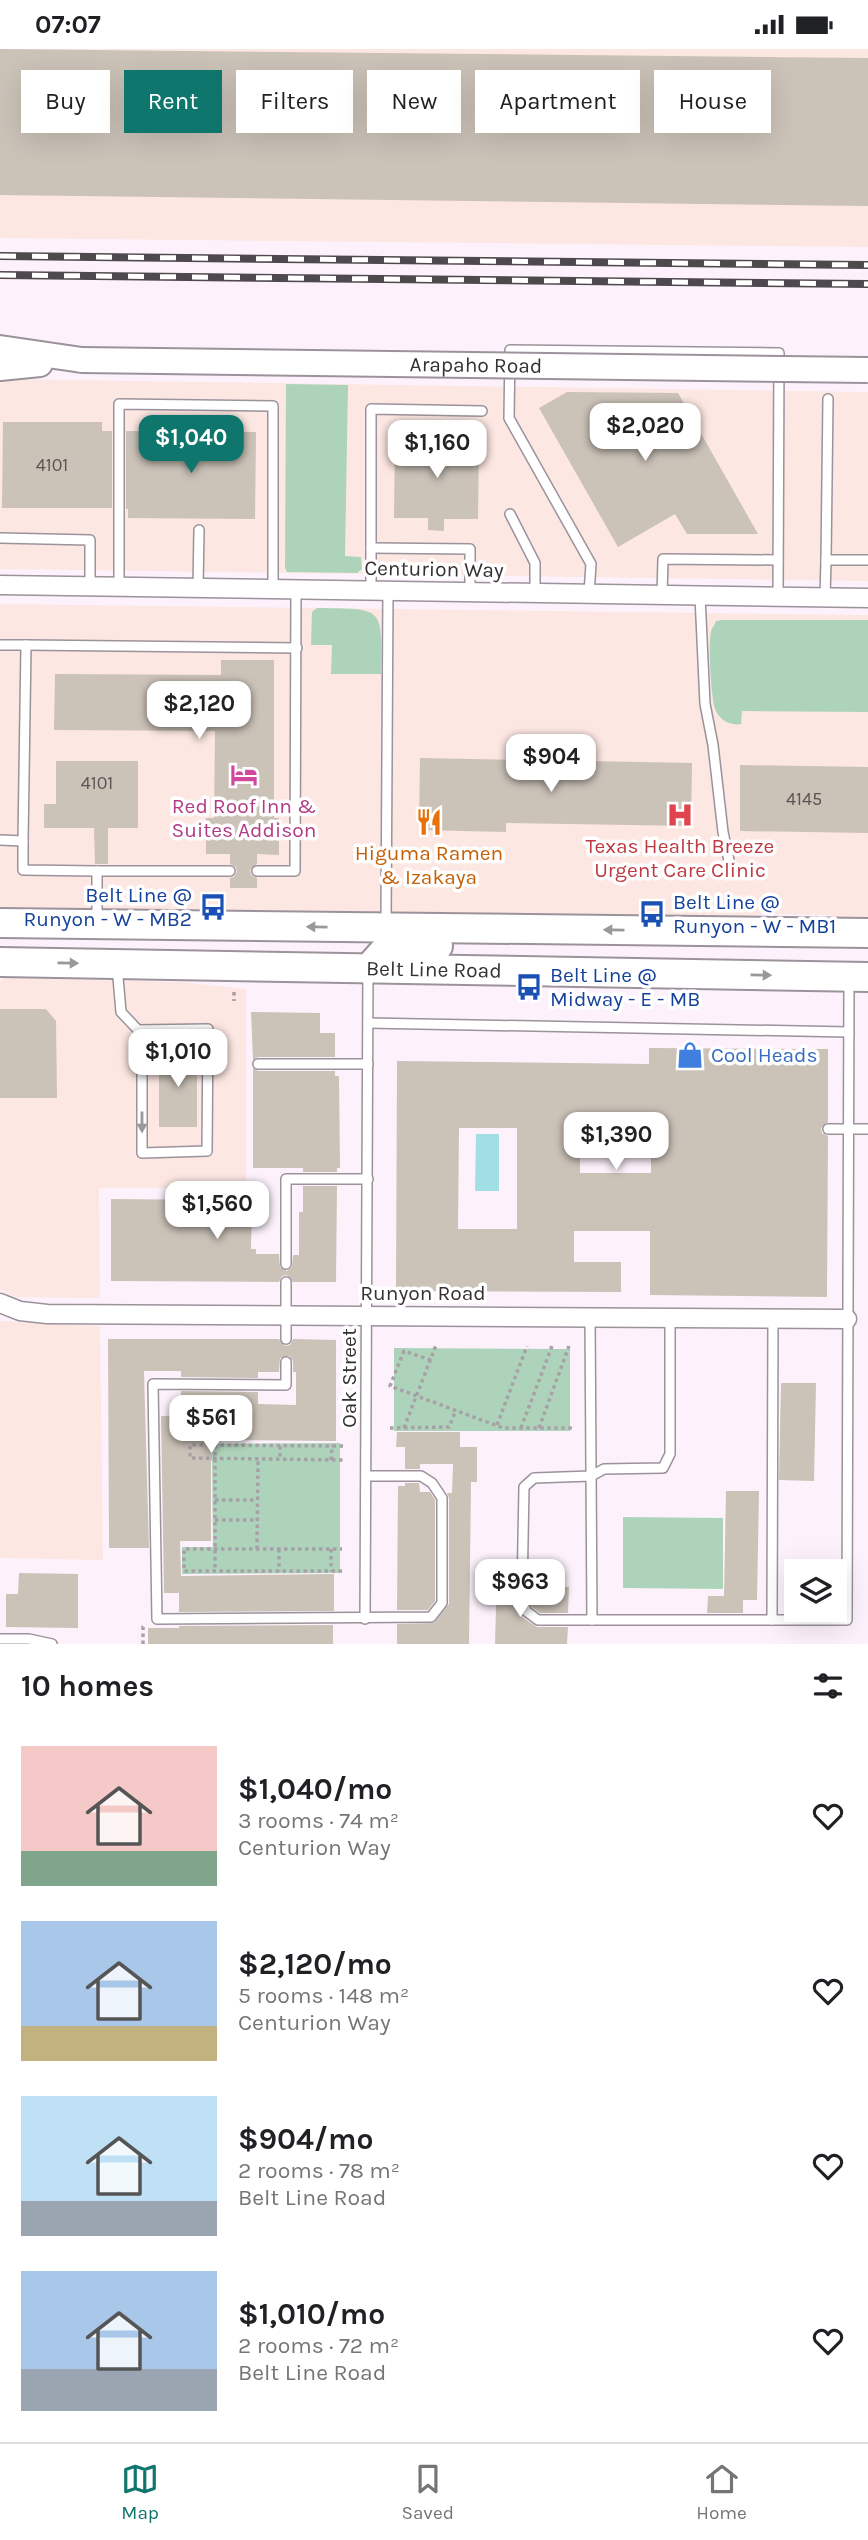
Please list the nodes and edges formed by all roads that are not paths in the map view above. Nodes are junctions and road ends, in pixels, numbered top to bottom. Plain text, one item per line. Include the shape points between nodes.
1 (0, 348) edge
2 (82, 360) junction
3 (0, 368) edge
4 (868, 369) edge
5 (828, 399) dead end
6 (482, 411) dead end
7 (510, 514) dead end
8 (199, 530) dead end
9 (0, 538) edge
10 (371, 548) junction
11 (778, 560) junction
12 (826, 560) junction
13 (868, 560) edge
14 (0, 585) edge
15 (89, 586) junction
16 (119, 587) junction
17 (198, 588) junction
18 (273, 589) junction
19 (296, 589) junction
20 (379, 591) junction
21 (470, 592) junction
22 (535, 593) junction
23 (589, 594) junction
24 (662, 595) junction
25 (700, 596) junction
26 (778, 597) junction
27 (825, 597) junction
28 (868, 598) edge
29 (0, 645) edge
30 (26, 645) junction
31 (298, 648) junction
32 (0, 840) edge
33 (23, 841) junction
34 (730, 870) dead end
35 (97, 871) junction
36 (230, 871) dead end
37 (257, 871) dead end
38 (0, 923) edge
39 (97, 924) junction
40 (386, 927) junction
41 (490, 929) junction
42 (732, 932) junction
43 (868, 933) edge
44 (0, 962) edge
45 (117, 964) junction
46 (265, 967) junction
47 (368, 969) junction
48 (668, 973) junction
49 (858, 976) edge
50 (368, 1023) junction
51 (138, 1030) junction
52 (849, 1032) junction
53 (258, 1065) dead end
54 (368, 1065) junction
55 (828, 1129) dead end
56 (848, 1129) junction
57 (868, 1129) edge
58 (368, 1179) junction
59 (286, 1264) dead end
60 (286, 1282) dead end
61 (0, 1303) edge
62 (286, 1315) junction
63 (366, 1316) junction
64 (590, 1317) junction
65 (670, 1318) junction
66 (774, 1318) junction
67 (846, 1319) junction
68 (286, 1339) dead end
69 (286, 1362) dead end
70 (366, 1476) junction
71 (591, 1476) junction
72 (365, 1619) junction
73 (592, 1620) junction
74 (772, 1620) junction
75 (0, 1639) edge
76 (52, 1644) edge

1 - 2 main road, Arapaho Road
2 - 3 main road, Arapaho Road
2 - 4 main road, Arapaho Road, bridge
5 - 12 lane
6 - 10 lane via 371,409
7 - 22 lane via 535,563
8 - 17 lane
9 - 15 lane via 90,540
10 - 20 lane
10 - 21 lane via 470,549
11 - 23 lane via 779,353 510,350 509,418 591,564
11 - 24 lane via 663,559
11 - 26 lane
12 - 13 lane
12 - 27 lane
14 - 15 street, Centurion Way
15 - 16 street, Centurion Way
16 - 17 street, Centurion Way
16 - 18 lane via 119,404 274,406
17 - 18 street, Centurion Way
18 - 19 street, Centurion Way
19 - 20 street, Centurion Way
19 - 31 lane
20 - 21 street, Centurion Way
20 - 40 lane via 389,726
21 - 22 street, Centurion Way
22 - 23 street, Centurion Way
23 - 24 street, Centurion Way
24 - 25 street, Centurion Way
25 - 26 street, Centurion Way
25 - 34 lane via 705,704
26 - 27 street, Centurion Way
27 - 28 street, Centurion Way
29 - 30 lane
30 - 31 lane
30 - 33 lane
31 - 37 lane via 295,871
32 - 33 lane
33 - 35 lane via 23,870
35 - 36 lane
35 - 39 lane
38 - 39 main road, Belt Line Road
40 -> 39 main road, Belt Line Road
40 - 41 main road, Belt Line Road
40 - 46 main road via 376,944 357,952 292,951
42 -> 41 main road, Belt Line Road
41 - 47 main road via 476,946 384,951
42 - 43 main road, Belt Line Road
42 - 48 main road via 733,954 726,962
44 -> 45 main road, Belt Line Road
45 - 46 main road, Belt Line Road
45 - 51 lane via 121,1012
46 - 47 main road, Belt Line Road
47 - 48 main road, Belt Line Road
47 - 50 lane, Oak Street
48 -> 49 main road, Belt Line Road
49 - 52 lane
50 - 52 lane
50 - 54 lane, Oak Street
51 -> 51 lane via 142,1044 142,1153 207,1151 208,1029
52 - 56 lane
53 - 54 lane
54 - 58 lane, Oak Street
55 - 56 lane
56 - 57 lane
56 - 67 lane
58 - 59 lane via 286,1179
58 - 63 lane, Oak Street
60 - 62 lane
61 - 62 street, Runyon Road via 47,1314
62 - 63 street, Runyon Road
62 - 68 lane
63 - 64 street, Runyon Road
63 - 70 lane, Oak Street
64 - 65 street, Runyon Road
64 - 71 lane
65 - 66 street, Runyon Road
65 - 71 lane via 670,1454 663,1468 604,1469
66 - 67 street, Runyon Road
66 - 74 lane
67 - 74 lane via 847,1620
69 - 72 lane via 286,1385 153,1384 157,1619
70 - 72 lane, Oak Street
70 - 72 lane via 421,1476 442,1499 442,1603 431,1617
71 - 73 lane
71 - 73 lane via 534,1478 524,1487 522,1594 526,1611 538,1620
73 - 74 lane
75 - 76 lane

